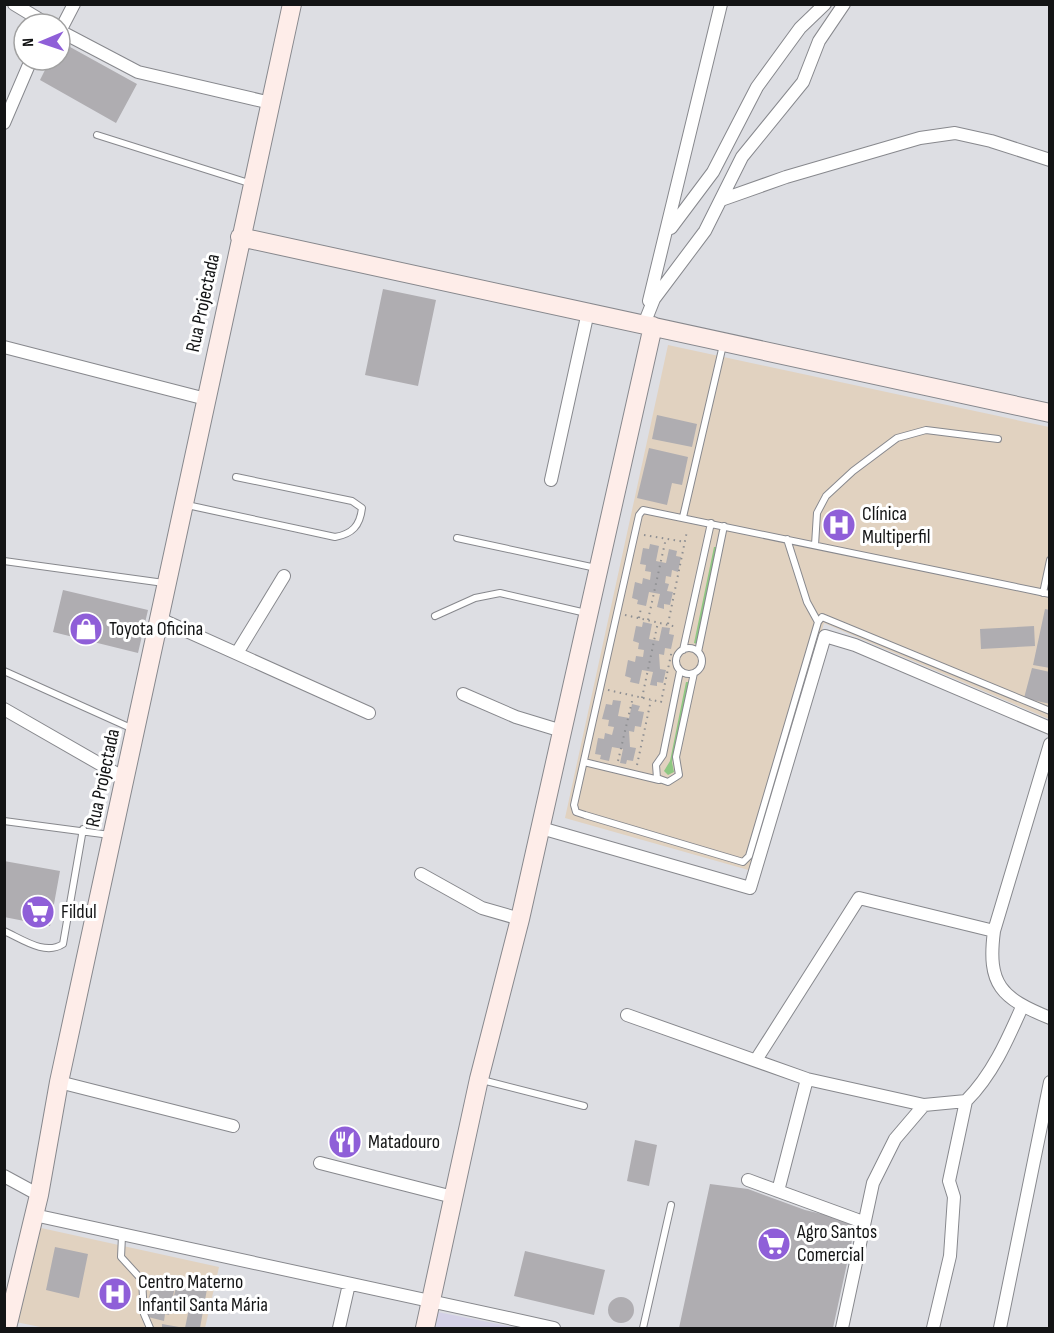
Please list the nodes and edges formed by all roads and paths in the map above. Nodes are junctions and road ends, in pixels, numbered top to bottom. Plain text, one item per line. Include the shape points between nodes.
1 (14, 4) edge
2 (292, 4) edge
3 (721, 4) edge
4 (825, 4) edge
5 (844, 4) edge
6 (27, 12) edge
7 (72, 37) edge
8 (26, 72) edge
9 (271, 103) junction
10 (4, 123) edge
11 (97, 135) dead end
12 (1050, 160) edge
13 (252, 184) junction
14 (721, 200) junction
15 (240, 237) junction
16 (662, 248) junction
17 (588, 312) junction
18 (648, 325) junction
19 (724, 342) junction
20 (4, 347) edge
21 (206, 399) junction
22 (1050, 412) edge
23 (998, 439) dead end
24 (236, 477) dead end
25 (551, 480) dead end
26 (184, 504) junction
27 (683, 517) junction
28 (711, 523) junction
29 (724, 526) junction
30 (678, 529) dead end
31 (687, 531) junction
32 (696, 533) dead end
33 (639, 534) dead end
34 (457, 538) dead end
35 (666, 538) junction
36 (787, 539) junction
37 (685, 542) junction
38 (815, 545) junction
39 (1050, 560) edge
40 (4, 561) edge
41 (597, 568) junction
42 (284, 576) dead end
43 (167, 584) junction
44 (1046, 593) edge
45 (641, 608) dead end
46 (586, 613) junction
47 (621, 614) dead end
48 (435, 616) dead end
49 (639, 618) junction
50 (160, 619) junction
51 (648, 620) junction
52 (658, 622) junction
53 (818, 622) junction
54 (668, 624) junction
55 (675, 637) dead end
56 (673, 648) dead end
57 (683, 650) junction
58 (698, 652) junction
59 (237, 653) junction
60 (4, 671) edge
61 (680, 671) junction
62 (694, 673) junction
63 (605, 690) dead end
64 (463, 694) dead end
65 (623, 694) junction
66 (633, 696) junction
67 (642, 698) junction
68 (622, 699) dead end
69 (651, 700) junction
70 (4, 709) edge
71 (1050, 711) edge
72 (369, 713) dead end
73 (1050, 728) edge
74 (136, 730) junction
75 (562, 731) junction
76 (1050, 744) edge
77 (584, 762) junction
78 (616, 767) dead end
79 (636, 770) dead end
80 (126, 779) junction
81 (661, 781) junction
82 (4, 821) edge
83 (541, 828) junction
84 (82, 830) junction
85 (114, 835) junction
86 (421, 873) dead end
87 (520, 919) junction
88 (4, 932) edge
89 (994, 932) junction
90 (1022, 1007) junction
91 (627, 1015) dead end
92 (1050, 1018) edge
93 (756, 1060) junction
94 (479, 1079) junction
95 (807, 1079) junction
96 (59, 1082) junction
97 (1050, 1082) edge
98 (966, 1101) junction
99 (924, 1105) junction
100 (584, 1106) dead end
101 (233, 1126) dead end
102 (320, 1163) dead end
103 (4, 1176) edge
104 (748, 1180) dead end
105 (778, 1191) junction
106 (39, 1195) junction
107 (453, 1197) junction
108 (670, 1205) dead end
109 (34, 1215) junction
110 (863, 1222) junction
111 (122, 1236) junction
112 (349, 1284) junction
113 (431, 1301) junction
114 (518, 1324) edge
115 (7, 1329) edge
116 (150, 1329) edge
117 (339, 1329) edge
118 (425, 1329) edge
119 (554, 1329) edge
120 (643, 1329) edge
121 (842, 1329) edge
122 (933, 1329) edge
123 (1000, 1329) edge

1 - 6 street
2 - 9 street, Rua Projectada
3 - 16 street
4 - 16 street via 800,28 757,87 713,172 679,215
5 - 14 street via 819,41 803,82 742,157
7 - 9 street via 138,72
8 - 10 street
9 - 13 street, Rua Projectada
11 - 13 lane
12 - 14 street via 955,133 885,146
13 - 15 street, Rua Projectada
14 - 18 street via 705,231 654,300
15 - 17 street
15 - 21 street, Rua Projectada
16 - 18 street
17 - 18 street
17 - 25 street
18 - 19 street
18 - 41 street
19 - 22 street
19 - 27 lane
20 - 21 street
21 - 26 street, Rua Projectada
23 - 38 lane via 926,430 897,438 826,496 817,513
24 - 26 lane via 352,501 362,508 361,519 347,535 335,537
26 - 43 street, Rua Projectada
27 - 28 lane
27 - 77 lane via 649,510 639,515
28 - 29 lane
28 - 57 lane
29 - 36 lane
29 - 58 lane
30 - 31 path
31 - 32 path
31 - 37 path
33 - 35 path
34 - 41 lane
35 - 37 path
35 - 51 path
36 - 38 lane
36 - 53 lane via 807,602
37 - 54 path
38 - 44 lane
39 - 44 lane
40 - 43 lane
41 - 46 street
42 - 59 street
43 - 50 street, Rua Projectada
45 - 49 path
46 - 48 lane via 500,593 476,598
46 - 75 street
47 - 49 path
49 - 51 path
50 - 59 street
50 - 74 street, Rua Projectada
51 - 52 path
52 - 54 path
52 - 67 path
53 - 71 lane via 822,617 829,618
53 - 77 lane via 749,856 743,862 576,812 574,805
54 - 55 path via 677,626
56 - 69 path via 661,702
57 - 58 lane
57 - 61 lane via 676,658
58 - 62 lane via 702,662
59 - 72 street
60 - 74 lane
61 - 62 lane
61 - 81 lane via 663,755 656,765
62 - 81 lane via 676,757 679,775 672,782
63 - 65 path
64 - 75 street
65 - 66 path
65 - 68 path
66 - 67 path
66 - 78 path
67 - 69 path
69 - 79 path
70 - 80 street
73 - 83 street via 855,645 825,636 750,888
74 - 80 street, Rua Projectada
75 - 83 street
76 - 89 street
77 - 81 lane
80 - 85 street, Rua Projectada
82 - 84 lane
83 - 87 street
84 - 85 lane
84 - 88 lane via 63,944 56,949 44,949
85 - 96 street, Rua Projectada
86 - 87 street via 482,908
87 - 94 street
89 - 90 street via 992,970 998,986
89 - 93 street via 859,898
90 - 92 street
90 - 98 street via 1001,1053
91 - 93 street
93 - 95 street
94 - 100 lane
94 - 107 street
95 - 99 street
95 - 105 street
96 - 101 street
96 - 106 street, Rua Projectada
97 - 123 street
98 - 99 street
98 - 122 street via 949,1180 954,1197 950,1256
99 - 110 street via 895,1139 873,1183
102 - 107 street
103 - 106 street
104 - 105 street
105 - 110 street
106 - 109 street, Rua Projectada
107 - 113 street
108 - 120 lane
109 - 111 street
109 - 115 street, Rua Projectada
110 - 121 street
111 - 112 street
111 - 116 lane via 121,1257 142,1280 144,1314
112 - 113 street
112 - 117 street
113 - 114 street
113 - 118 street
114 - 119 street

